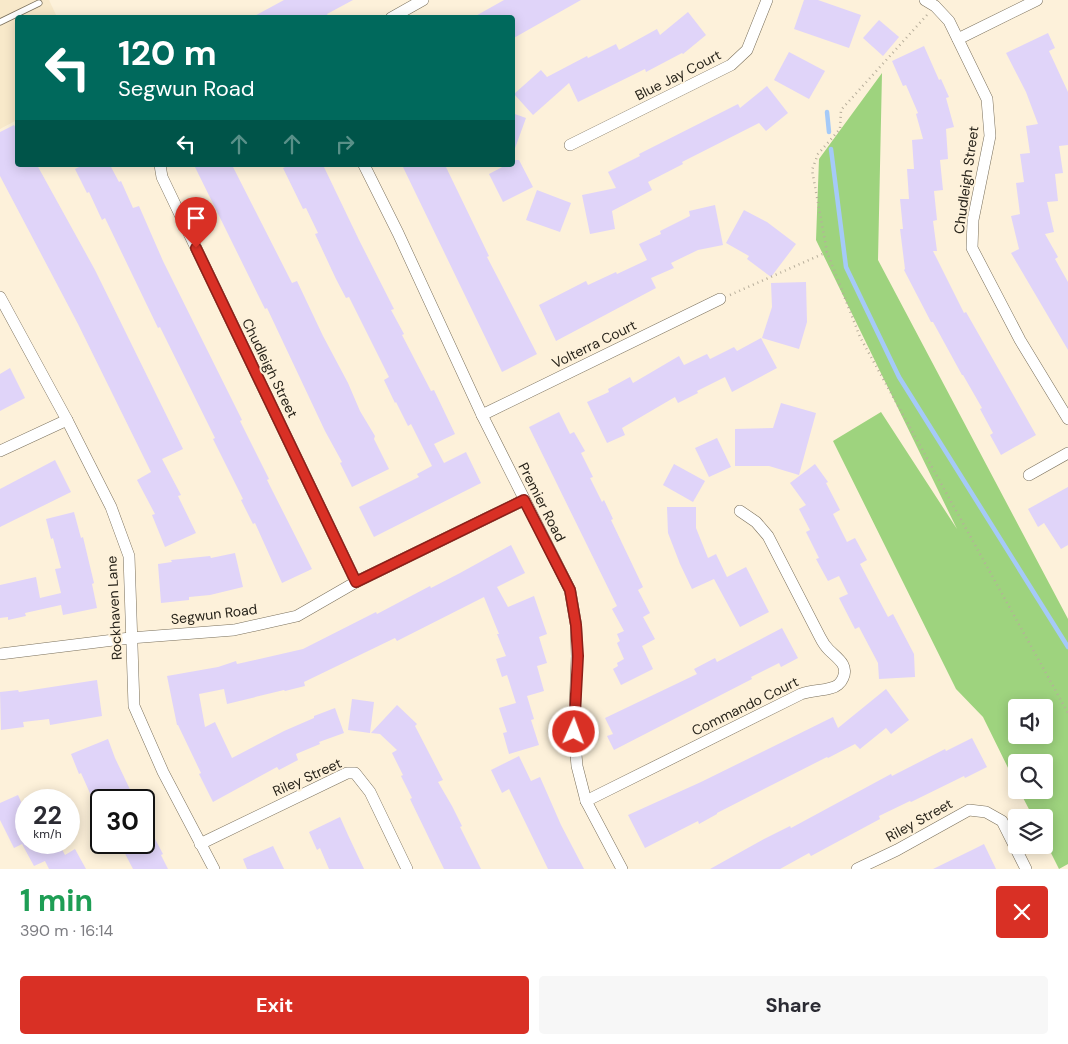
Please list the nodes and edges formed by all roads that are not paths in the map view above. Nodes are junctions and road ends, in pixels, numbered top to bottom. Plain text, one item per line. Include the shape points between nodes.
1 (766, 0) edge
2 (1038, 0) edge
3 (416, 1) edge
4 (39, 3) dead end
5 (930, 3) edge
6 (395, 15) edge
7 (0, 22) edge
8 (958, 39) junction
9 (570, 146) dead end
10 (160, 167) edge
11 (365, 167) edge
12 (0, 297) edge
13 (720, 299) road end
14 (482, 415) junction
15 (1068, 419) edge
16 (67, 420) junction
17 (0, 451) edge
18 (1068, 453) edge
19 (1029, 475) dead end
20 (524, 500) junction
21 (740, 510) dead end
22 (356, 582) junction
23 (130, 638) junction
24 (0, 654) edge
25 (586, 801) junction
26 (200, 844) junction
27 (214, 869) edge
28 (407, 869) edge
29 (622, 869) edge
30 (857, 869) edge
31 (1026, 869) edge

1 - 9 street, Blue Jay Court via 747,50 731,65
2 - 8 street
3 - 6 street
4 - 7 lane
5 - 8 street, Chudleigh Street via 949,21
8 - 15 street, Chudleigh Street via 987,99 990,136 973,220 972,248 1020,340
10 - 22 street, Chudleigh Street via 162,177
11 - 14 street, Premier Road
12 - 16 street, Rockhaven Lane
13 - 14 street, Volterra Court
14 - 20 street, Premier Road
16 - 17 street
16 - 23 street, Rockhaven Lane via 111,507 129,556
18 - 19 street
20 - 22 street, Segwun Road
20 - 25 street, Premier Road via 570,590 578,656 574,732 577,766
21 - 25 street, Commando Court via 756,522 771,541 820,637 828,650 840,659 844,672 842,680 831,688 801,694
22 - 23 street, Segwun Road via 297,616 234,630
23 - 24 street, Segwun Road
23 - 26 street, Rockhaven Lane via 134,706
25 - 29 street, Premier Road
26 - 27 street, Rockhaven Lane
26 - 28 street, Riley Street via 347,773 355,773 370,792
30 - 31 street, Riley Street via 970,810 986,812 1002,821

